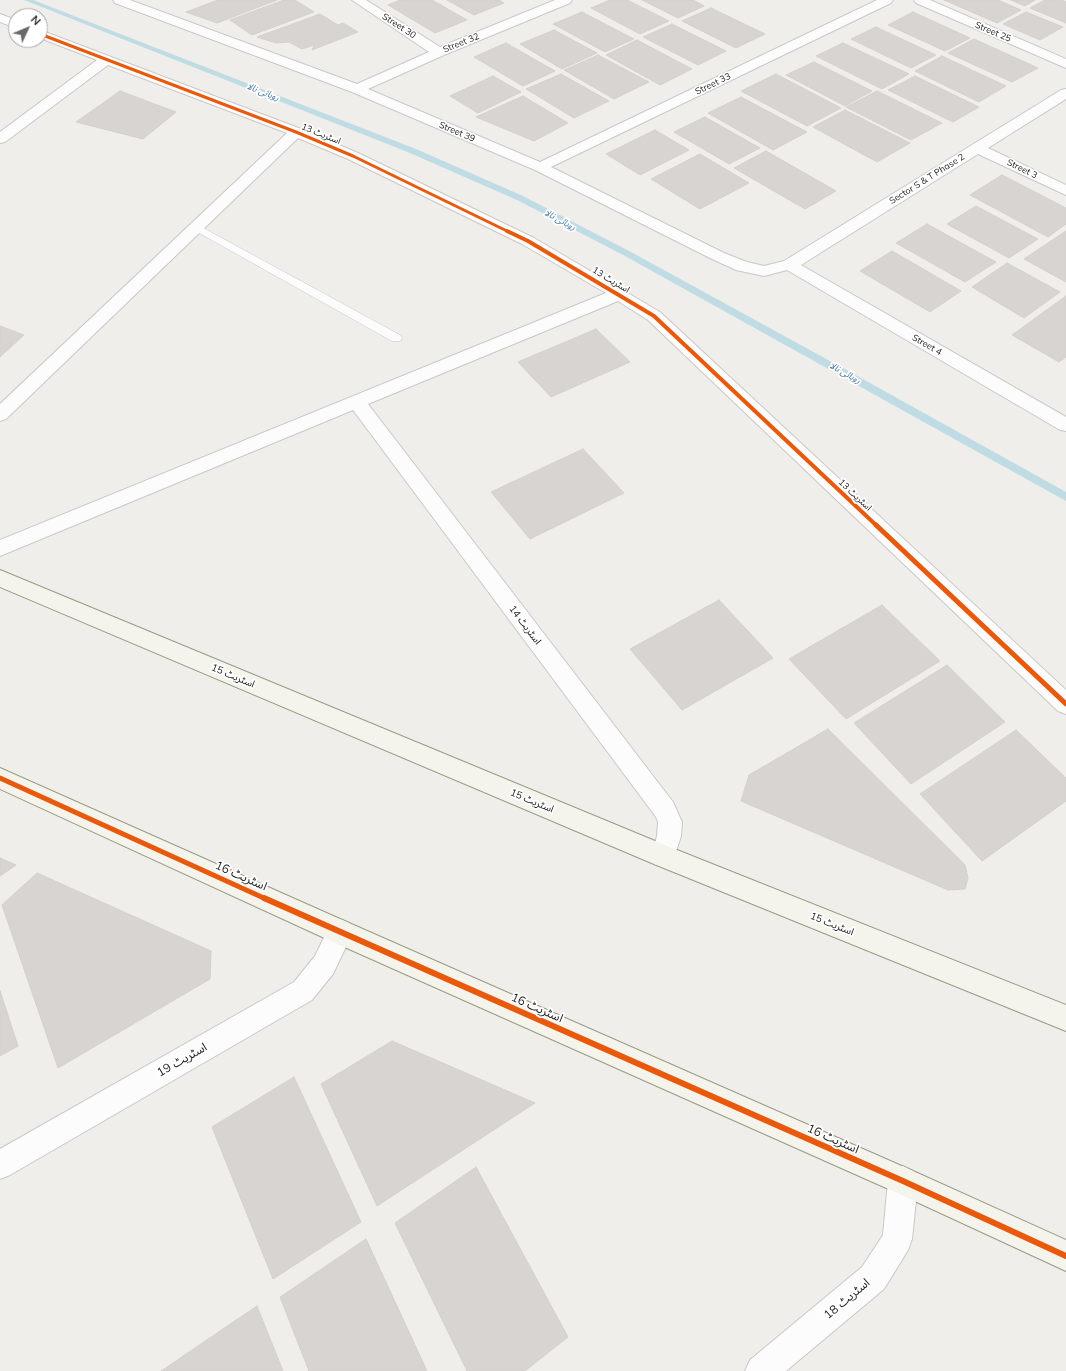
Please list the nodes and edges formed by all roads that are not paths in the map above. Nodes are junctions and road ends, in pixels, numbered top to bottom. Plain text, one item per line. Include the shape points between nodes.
1 (119, 0) edge
2 (358, 0) edge
3 (566, 0) edge
4 (887, 0) edge
5 (920, 0) edge
6 (48, 37) edge
7 (439, 52) junction
8 (106, 60) junction
9 (1066, 64) edge
10 (357, 89) junction
11 (1066, 93) edge
12 (296, 132) junction
13 (0, 139) edge
14 (977, 148) junction
15 (540, 167) junction
16 (1066, 191) edge
17 (196, 227) junction
18 (789, 265) junction
19 (619, 294) junction
20 (396, 338) dead end
21 (357, 402) junction
22 (0, 415) edge
23 (1066, 425) edge
24 (0, 548) edge
25 (0, 578) edge
26 (1066, 704) edge
27 (0, 778) edge
28 (663, 856) junction
29 (340, 932) junction
30 (1066, 1018) edge
31 (0, 1165) edge
32 (903, 1181) junction
33 (1066, 1256) edge
34 (761, 1371) edge

1 - 10 street, Street 39
2 - 7 street, Street 30
3 - 7 street, Street 32
4 - 15 street, Street 33
5 - 9 street, Street 25
6 - 8 street, اسٹریٹ 13
7 - 10 street, Street 32
8 - 12 street, اسٹریٹ 13
8 - 13 street
10 - 15 street, Street 39
11 - 14 street, Sector S & T Phase 2
12 - 17 street
12 - 19 street, اسٹریٹ 13 via 353,156 528,241
14 - 16 street, Street 3
14 - 18 street, Sector S & T Phase 2
15 - 18 street, Street 39 via 724,259 764,270
17 - 20 lane
17 - 22 street
18 - 23 street, Street 4
19 - 21 street
19 - 26 street, اسٹریٹ 13 via 654,316
21 - 24 street
21 - 28 street, اسٹریٹ 14 via 665,810 670,822 670,836
25 - 28 street, اسٹریٹ 15
27 - 29 street, اسٹریٹ 16
28 - 30 street, اسٹریٹ 15
29 - 31 street, اسٹریٹ 19 via 324,965 303,990
29 - 32 street, اسٹریٹ 16
32 - 33 street, اسٹریٹ 16
32 - 34 street, اسٹریٹ 18 via 897,1239 873,1278

